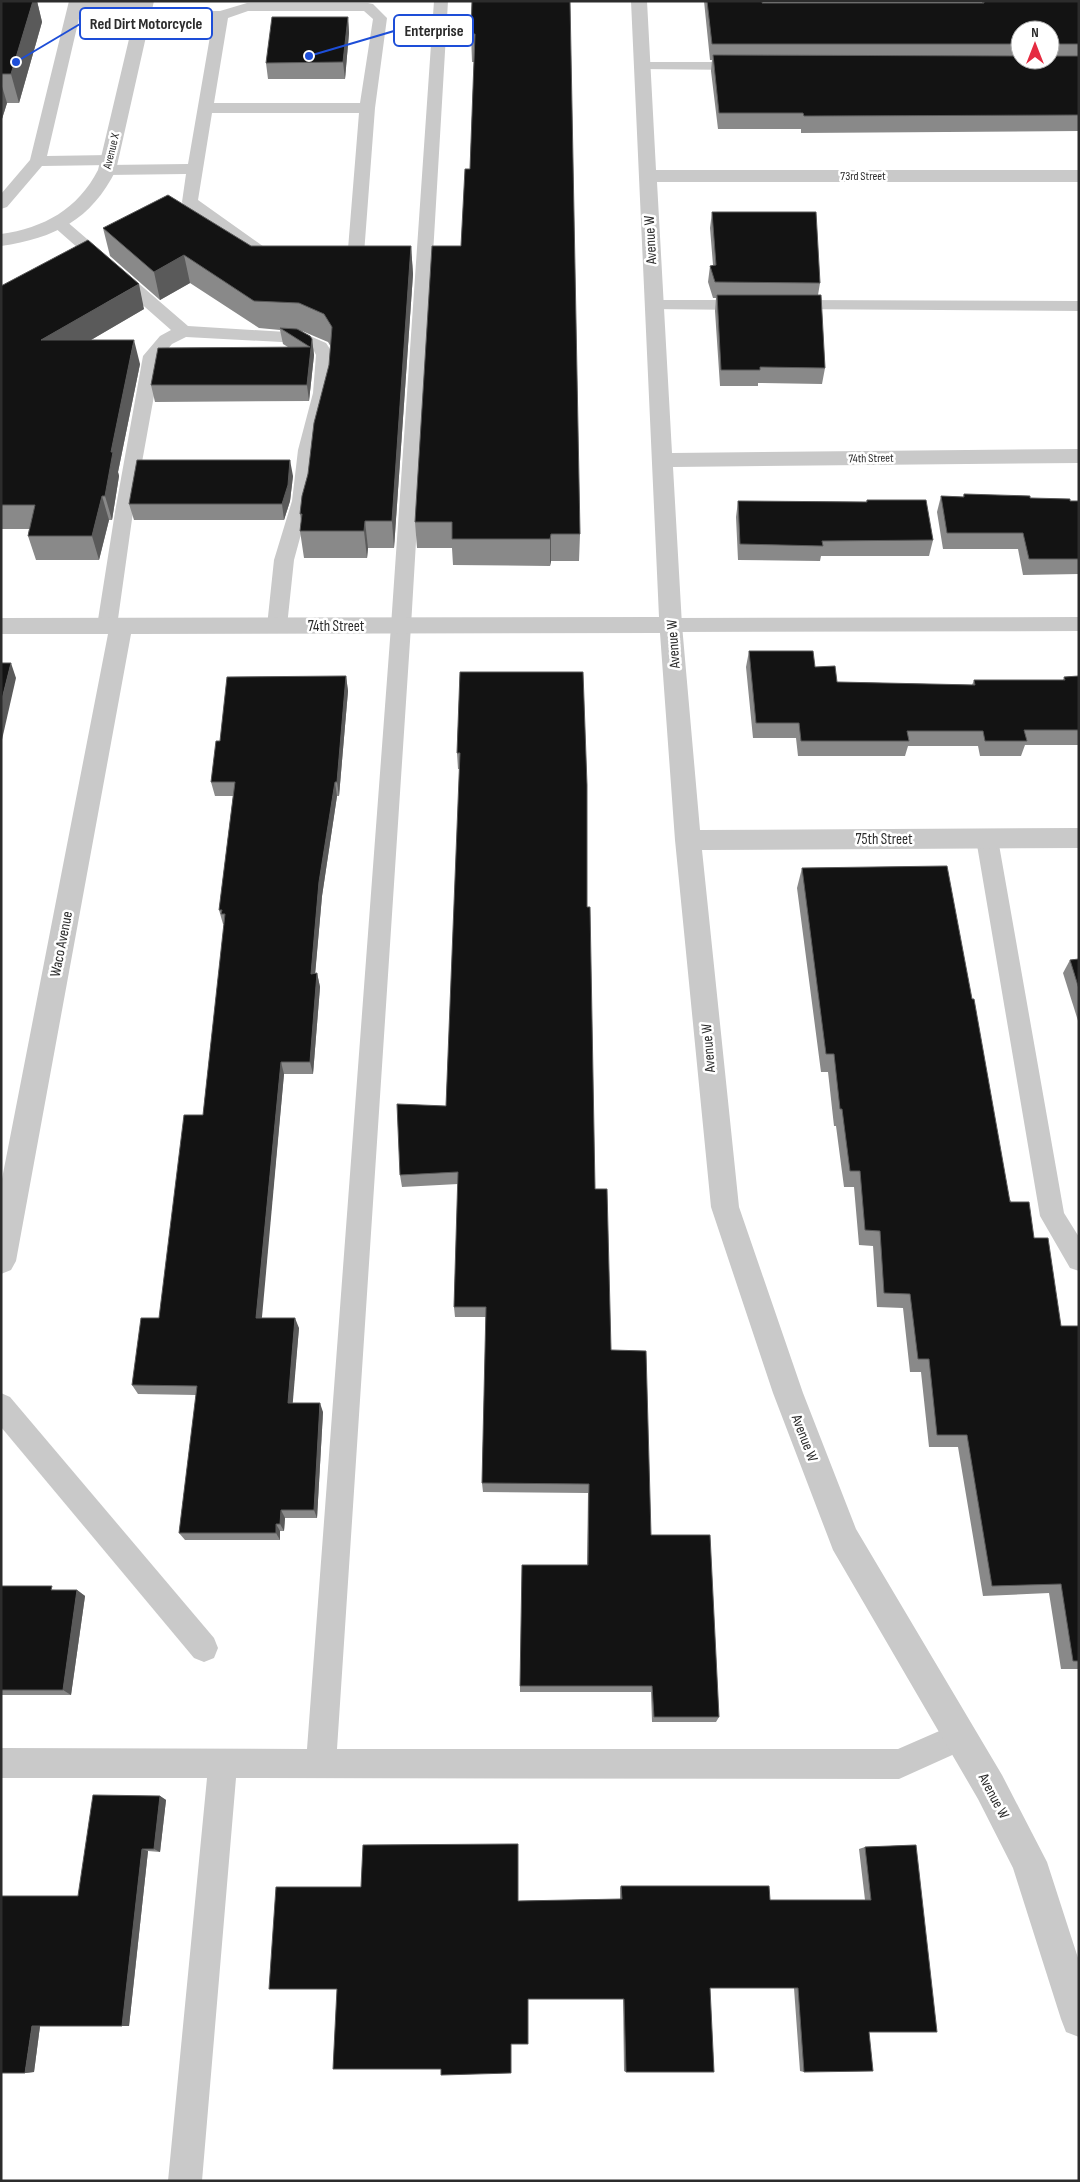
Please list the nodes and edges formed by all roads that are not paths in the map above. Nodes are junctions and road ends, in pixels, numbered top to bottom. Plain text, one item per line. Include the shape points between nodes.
1 (441, 1) edge
2 (639, 1) edge
3 (76, 3) edge
4 (145, 7) edge
5 (221, 15) junction
6 (642, 66) junction
7 (761, 66) edge
8 (205, 108) junction
9 (367, 108) junction
10 (38, 161) junction
11 (109, 165) junction
12 (195, 169) junction
13 (647, 176) junction
14 (1079, 176) edge
15 (1, 204) edge
16 (59, 223) junction
17 (1, 240) edge
18 (300, 254) edge
19 (319, 254) edge
20 (654, 305) junction
21 (1079, 306) edge
22 (183, 331) junction
23 (1079, 456) edge
24 (663, 460) junction
25 (1079, 624) edge
26 (671, 625) junction
27 (1, 626) edge
28 (114, 626) junction
29 (277, 626) junction
30 (401, 626) junction
31 (987, 838) junction
32 (1079, 838) edge
33 (688, 840) junction
34 (1079, 1260) edge
35 (1, 1261) edge
36 (1, 1406) edge
37 (204, 1648) dead end
38 (960, 1736) junction
39 (1, 1764) edge
40 (223, 1764) junction
41 (322, 1764) junction
42 (1079, 2018) edge
43 (185, 2181) edge

1 - 30 lane
2 - 6 street, Avenue W
3 - 4 lane
3 - 10 lane
4 - 5 lane
4 - 11 street, Avenue X
5 - 8 lane
5 - 9 lane via 247,7 368,7 380,18
6 - 7 lane
6 - 13 street, Avenue W
8 - 9 lane
8 - 12 lane
9 - 19 lane via 356,254
10 - 11 lane
10 - 15 lane
11 - 12 lane
11 - 16 street, Avenue X via 87,204
12 - 18 lane via 190,202 264,254
13 - 14 street, 73rd Street
13 - 20 street, Avenue W
16 - 17 street, Avenue X
16 - 22 lane
20 - 21 lane
20 - 24 street, Avenue W
22 - 28 lane via 166,340 152,356 124,512
22 - 29 lane via 303,338 320,347 325,355 322,393 306,450 301,501 284,560
23 - 24 street, 74th Street
24 - 26 street, Avenue W
25 - 26 lane
26 - 30 street, 74th Street
26 - 33 street, Avenue W
27 - 28 street, 74th Street
28 - 29 street, 74th Street
28 - 35 street, Waco Avenue
29 - 30 street, 74th Street
30 - 41 lane
31 - 32 street, 75th Street
31 - 33 street, 75th Street
31 - 34 lane via 1052,1216
33 - 38 street, Avenue W via 725,1207 788,1393 844,1539
36 - 37 lane
38 - 41 lane via 899,1764
38 - 42 street, Avenue W via 1029,1862
39 - 40 lane
40 - 41 lane
40 - 43 lane

